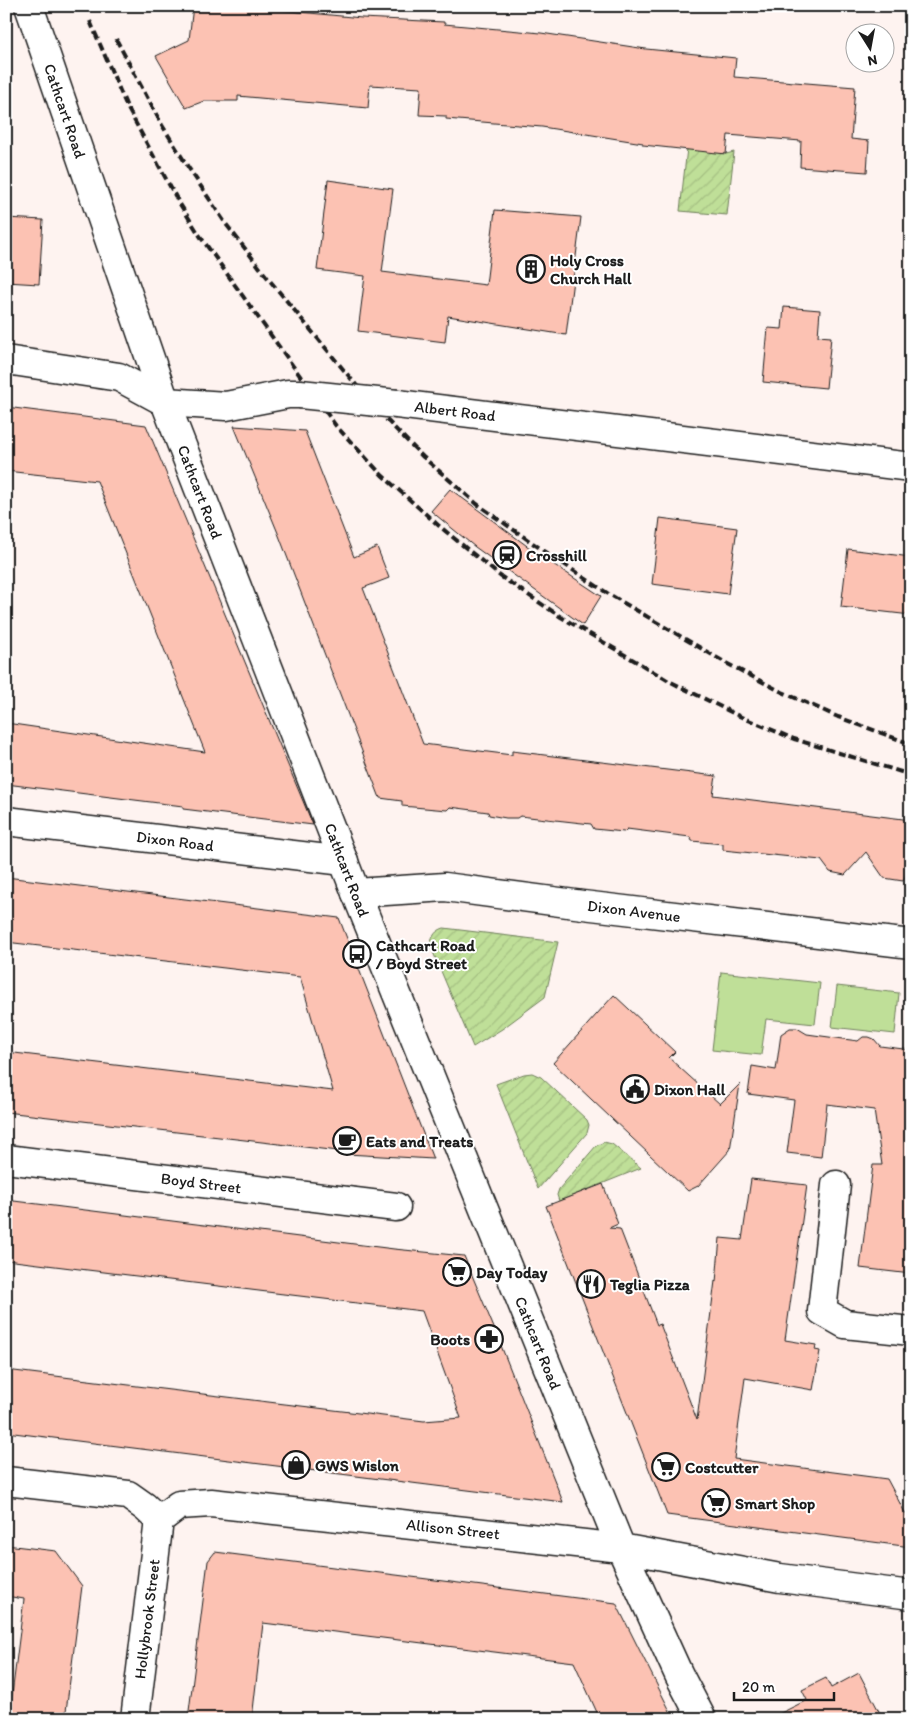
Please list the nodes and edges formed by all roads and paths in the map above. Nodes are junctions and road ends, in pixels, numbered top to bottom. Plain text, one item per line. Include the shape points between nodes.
1 (29, 6) edge
2 (6, 360) edge
3 (165, 402) junction
4 (911, 467) edge
5 (6, 821) edge
6 (344, 861) junction
7 (356, 893) junction
8 (911, 944) edge
9 (6, 1159) edge
10 (836, 1185) dead end
11 (396, 1207) dead end
12 (911, 1331) edge
13 (6, 1481) edge
14 (159, 1520) junction
15 (621, 1548) junction
16 (911, 1595) edge
17 (135, 1719) edge
18 (702, 1719) edge

1 - 3 street, Cathcart Road
2 - 3 street, Albert Road via 119,377
3 - 4 street, Albert Road, bridge via 226,406 300,394
3 - 6 street, Cathcart Road
5 - 6 street, Dixon Road
6 - 7 street, Cathcart Road
7 - 8 street, Dixon Avenue via 445,887
7 - 15 street, Cathcart Road
9 - 11 street, Boyd Street
10 - 12 street via 822,1311 845,1324
13 - 14 street via 128,1496
14 - 15 street, Allison Street via 179,1505 211,1503
14 - 17 street, Hollybrook Street
15 - 16 street, Allison Street via 780,1578
15 - 18 street, Cathcart Road

